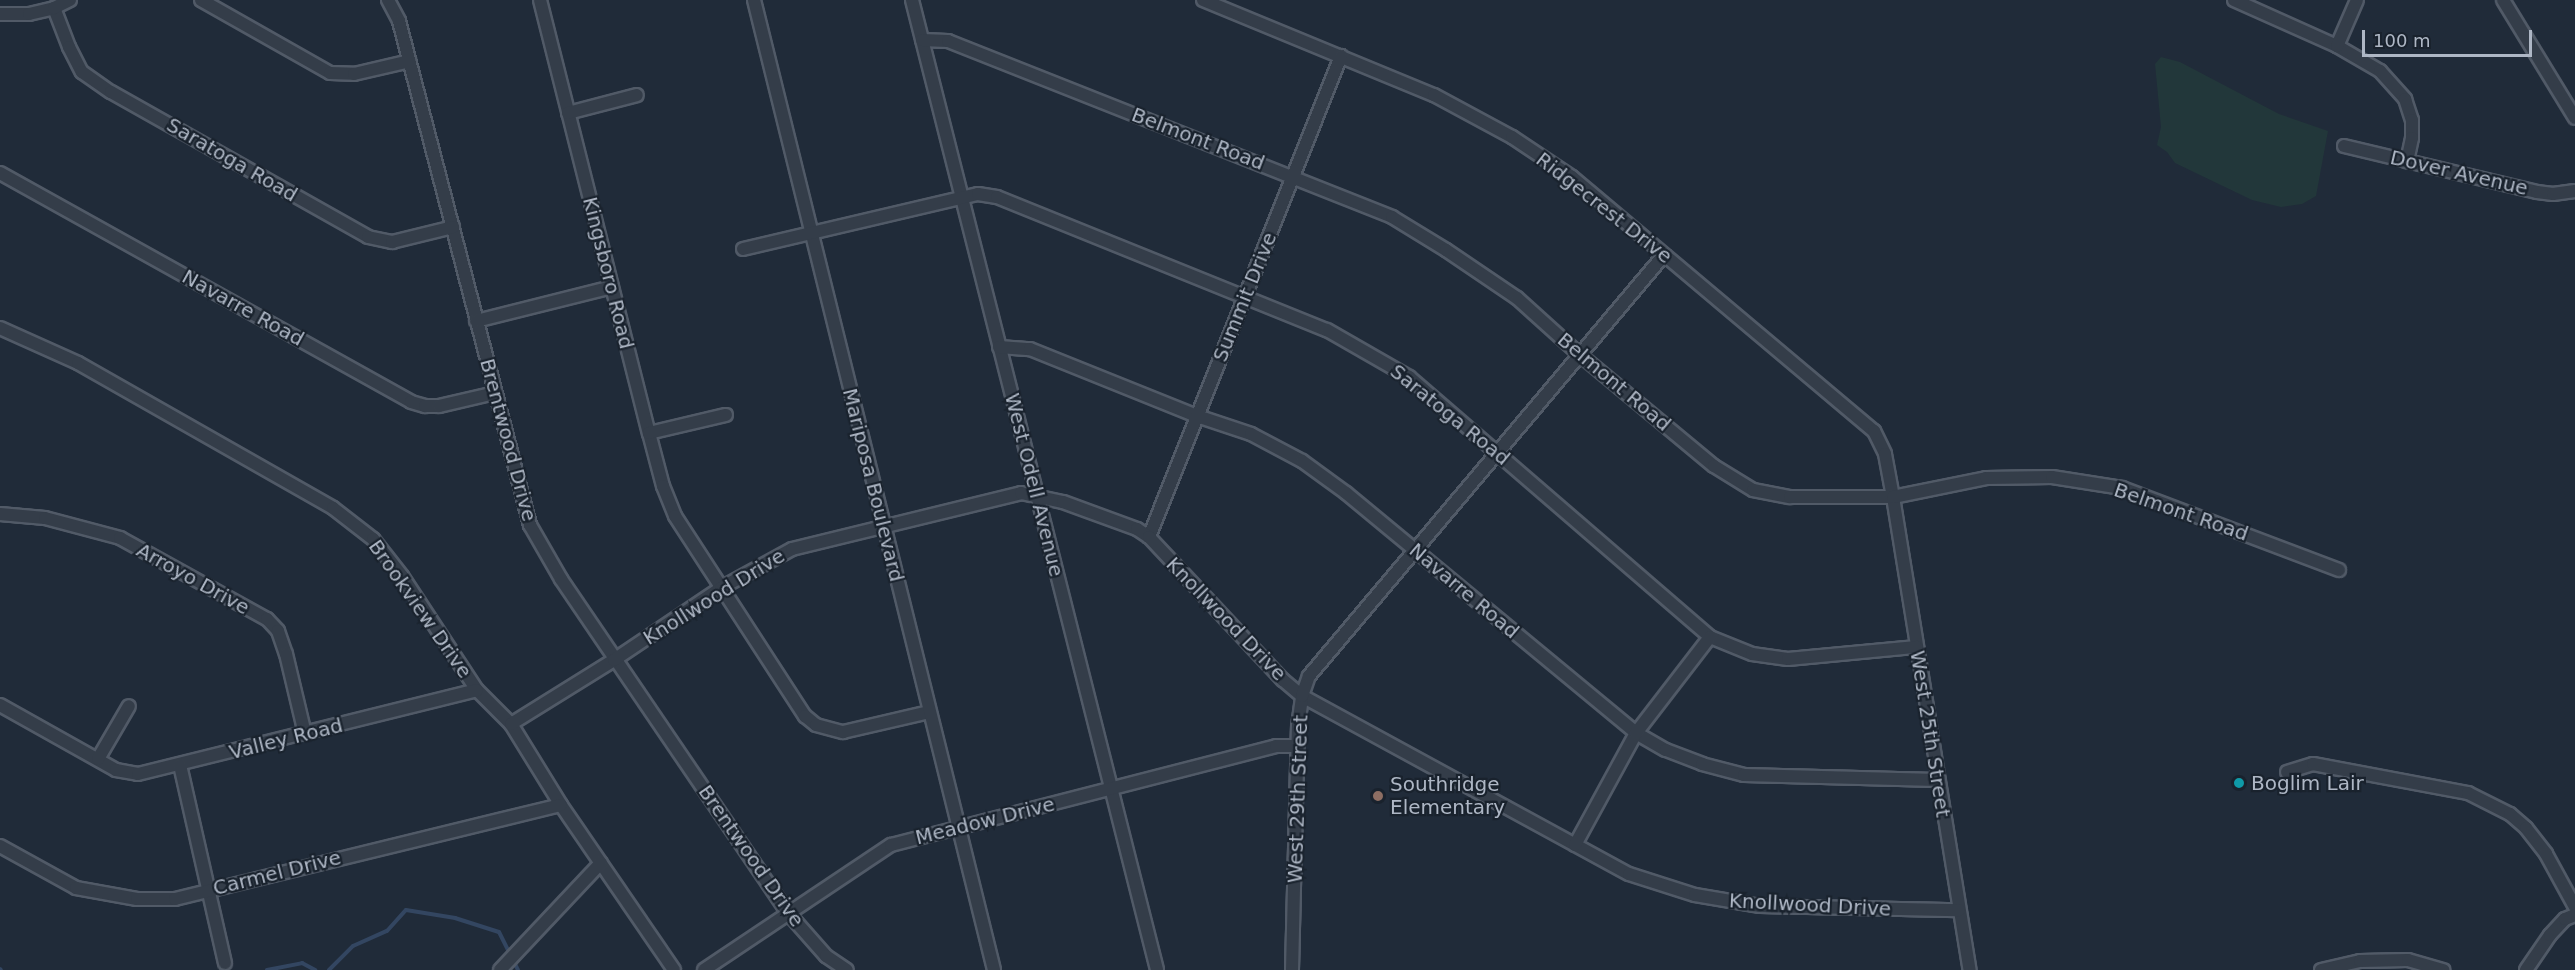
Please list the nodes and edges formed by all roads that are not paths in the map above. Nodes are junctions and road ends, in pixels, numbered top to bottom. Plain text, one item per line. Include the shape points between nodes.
1 (70, 0) edge
2 (201, 0) edge
3 (388, 0) edge
4 (540, 0) edge
5 (754, 0) edge
6 (912, 0) edge
7 (1203, 0) edge
8 (2234, 0) edge
9 (2357, 0) edge
10 (2503, 0) edge
11 (54, 8) junction
12 (0, 14) edge
13 (922, 40) junction
14 (2337, 46) junction
15 (1341, 56) junction
16 (410, 61) junction
17 (637, 95) dead end
18 (568, 113) junction
19 (2575, 118) edge
20 (2343, 146) dead end
21 (2407, 161) junction
22 (0, 172) edge
23 (1292, 176) junction
24 (2575, 191) edge
25 (961, 198) junction
26 (453, 227) junction
27 (813, 234) junction
28 (744, 249) dead end
29 (1664, 255) junction
30 (612, 287) junction
31 (1245, 296) junction
32 (476, 321) junction
33 (0, 328) edge
34 (999, 347) junction
35 (1579, 354) junction
36 (495, 393) junction
37 (726, 415) dead end
38 (1197, 416) junction
39 (649, 433) junction
40 (1498, 453) junction
41 (1037, 496) junction
42 (1893, 497) junction
43 (0, 514) edge
44 (883, 527) junction
45 (1149, 537) junction
46 (1414, 550) junction
47 (2339, 570) dead end
48 (721, 588) junction
49 (1710, 636) junction
50 (1916, 647) junction
51 (615, 660) junction
52 (477, 690) junction
53 (1302, 696) junction
54 (0, 705) edge
55 (129, 706) dead end
56 (928, 711) junction
57 (512, 724) junction
58 (1636, 733) junction
59 (305, 734) junction
60 (1297, 746) junction
61 (98, 759) junction
62 (180, 765) junction
63 (2287, 772) dead end
64 (1937, 780) junction
65 (1111, 789) junction
66 (561, 805) junction
67 (958, 827) junction
68 (1575, 845) junction
69 (0, 846) edge
70 (601, 862) junction
71 (208, 889) junction
72 (2575, 907) edge
73 (1959, 910) junction
74 (789, 914) junction
75 (2575, 915) edge
76 (225, 963) dead end
77 (500, 970) edge
78 (674, 970) edge
79 (705, 970) edge
80 (847, 970) edge
81 (994, 970) edge
82 (1157, 970) edge
83 (1292, 970) edge
84 (1970, 970) edge
85 (2322, 970) edge
86 (2444, 970) edge
87 (2526, 970) edge

1 - 11 street
2 - 16 street via 330,73 354,74
3 - 16 street, Brentwood Drive via 399,21
4 - 18 street, Kingsboro Road
5 - 27 street, Mariposa Boulevard
6 - 13 street, West Odell Avenue
7 - 15 street, Ridgecrest Drive
8 - 14 street
9 - 14 street
10 - 19 street
11 - 12 street via 30,14
11 - 26 street, Saratoga Road via 82,72 368,237 392,242
13 - 23 street, Belmont Road via 948,41
13 - 25 street, West Odell Avenue
14 - 21 street via 2380,71 2405,99 2412,120
15 - 23 street, Summit Drive
15 - 29 street, Ridgecrest Drive via 1434,94 1512,137 1572,177
16 - 26 street, Brentwood Drive
17 - 18 street
18 - 30 street, Kingsboro Road
20 - 21 street, Dover Avenue
21 - 24 street, Dover Avenue via 2537,192
22 - 36 street, Navarre Road via 411,402 439,406
23 - 31 street, Summit Drive
23 - 35 street, Belmont Road via 1392,217 1446,250 1516,298
25 - 27 street, Saratoga Road
25 - 31 street, Saratoga Road via 978,194 997,197
25 - 34 street, West Odell Avenue
26 - 32 street, Brentwood Drive
27 - 28 street, Saratoga Road
27 - 44 street, Mariposa Boulevard
29 - 35 street, West 29th Street
29 - 42 street, Ridgecrest Drive via 1868,424 1885,454
30 - 32 street
30 - 39 street, Kingsboro Road
31 - 38 street, Summit Drive
31 - 40 street, Saratoga Road via 1327,330 1409,377
32 - 36 street, Brentwood Drive
33 - 52 street, Brookview Drive via 78,363 333,508 373,539
34 - 38 street, Navarre Road via 1030,349
34 - 41 street, West Odell Avenue
35 - 40 street, West 29th Street
35 - 42 street, Belmont Road via 1714,466 1753,490 1790,497
36 - 51 street, Brentwood Drive via 530,525 544,553
37 - 39 street
38 - 45 street, Summit Drive
38 - 46 street, Navarre Road via 1251,434 1302,461
39 - 48 street, Kingsboro Road via 675,516
40 - 46 street, West 29th Street
40 - 49 street, Saratoga Road
41 - 44 street, Knollwood Drive via 1021,493
41 - 45 street, Knollwood Drive via 1137,529
41 - 65 street, West Odell Avenue
42 - 47 street, Belmont Road via 1986,478 2052,477 2122,488
42 - 50 street, West 25th Street
43 - 59 street, Arroyo Drive via 45,518 120,538 267,619 278,632 286,654
44 - 48 street, Knollwood Drive via 792,549
44 - 56 street, Mariposa Boulevard
45 - 53 street, Knollwood Drive
46 - 53 street, West 29th Street via 1309,676
46 - 58 street, Navarre Road
48 - 51 street, Knollwood Drive
48 - 56 street, Kingsboro Road via 806,716 816,724 843,732
49 - 50 street, Saratoga Road via 1752,654 1788,659
49 - 58 street
50 - 64 street, West 25th Street
51 - 57 street, Knollwood Drive
51 - 74 street, Brentwood Drive
52 - 57 street, Brookview Drive
52 - 59 street, Valley Road
53 - 60 street, West 29th Street
53 - 68 street, Knollwood Drive
54 - 61 street, Valley Road
55 - 61 street
56 - 67 street, Mariposa Boulevard
57 - 66 street, Brookview Drive
58 - 64 street, Navarre Road via 1702,764 1744,775
58 - 68 street
59 - 62 street, Valley Road
60 - 65 street, Meadow Drive via 1276,746
60 - 83 street, West 29th Street
61 - 62 street, Valley Road via 116,770 138,774
62 - 71 street
63 - 72 street via 2313,764 2468,793 2510,814 2526,828 2546,854
64 - 73 street, West 25th Street
65 - 67 street, Meadow Drive
65 - 82 street, West Odell Avenue
66 - 70 street, Brookview Drive
66 - 71 street, Carmel Drive
67 - 74 street, Meadow Drive via 891,845
67 - 81 street, Mariposa Boulevard
68 - 73 street, Knollwood Drive via 1646,881 1725,901 1760,906
69 - 71 street, Carmel Drive via 76,888 104,895 175,899
70 - 77 street
70 - 78 street, Brookview Drive
71 - 76 street
73 - 84 street, West 25th Street
74 - 79 street, Meadow Drive
74 - 80 street, Brentwood Drive via 825,956
75 - 87 street via 2565,919 2550,935
85 - 86 street via 2360,961 2408,960

